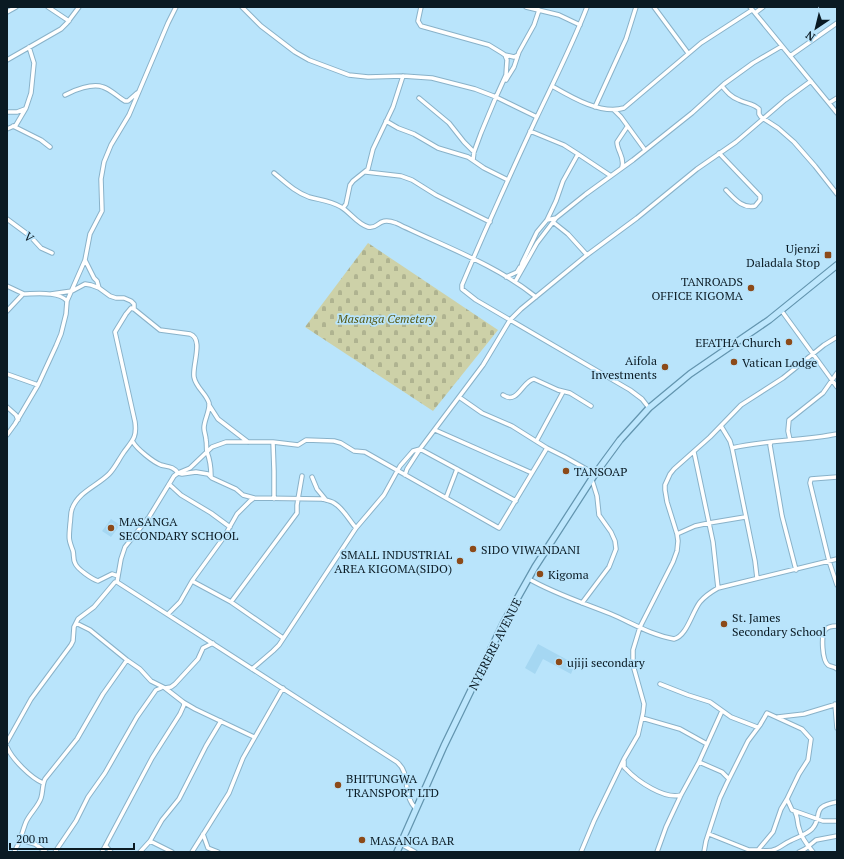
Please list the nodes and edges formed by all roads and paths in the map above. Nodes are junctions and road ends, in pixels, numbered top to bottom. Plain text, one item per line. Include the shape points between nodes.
1 (16, 7) edge
2 (48, 7) edge
3 (79, 7) edge
4 (176, 7) edge
5 (242, 7) edge
6 (421, 7) edge
7 (526, 7) edge
8 (587, 7) edge
9 (636, 7) edge
10 (653, 7) edge
11 (763, 7) edge
12 (751, 8) edge
13 (539, 10) junction
14 (7, 12) edge
15 (755, 13) junction
16 (69, 21) junction
17 (837, 23) edge
18 (580, 25) junction
19 (782, 46) junction
20 (29, 48) junction
21 (688, 53) junction
22 (518, 54) junction
23 (505, 55) junction
24 (790, 56) junction
25 (7, 60) edge
26 (403, 76) junction
27 (811, 81) junction
28 (504, 82) junction
29 (552, 86) junction
30 (722, 86) junction
31 (137, 93) junction
32 (65, 95) dead end
33 (496, 97) junction
34 (419, 98) dead end
35 (837, 98) edge
36 (829, 103) junction
37 (595, 107) junction
38 (25, 109) junction
39 (614, 110) junction
40 (7, 112) edge
41 (837, 113) edge
42 (537, 117) junction
43 (764, 118) junction
44 (19, 120) junction
45 (386, 121) junction
46 (13, 126) junction
47 (627, 127) junction
48 (7, 129) edge
49 (20, 131) junction
50 (530, 131) junction
51 (50, 147) dead end
52 (645, 150) junction
53 (474, 152) junction
54 (720, 153) junction
55 (578, 154) junction
56 (473, 160) junction
57 (622, 168) junction
58 (274, 172) dead end
59 (366, 172) junction
60 (611, 176) junction
61 (508, 180) junction
62 (726, 190) dead end
63 (837, 194) edge
64 (344, 208) junction
65 (7, 220) edge
66 (547, 220) junction
67 (555, 220) junction
68 (490, 222) junction
69 (52, 253) dead end
70 (587, 255) junction
71 (473, 259) junction
72 (85, 260) junction
73 (837, 265) edge
74 (521, 266) junction
75 (520, 272) junction
76 (506, 277) junction
77 (515, 282) junction
78 (7, 286) edge
79 (99, 288) junction
80 (72, 291) junction
81 (24, 294) junction
82 (51, 294) junction
83 (536, 297) junction
84 (67, 301) junction
85 (134, 309) junction
86 (780, 310) junction
87 (7, 311) edge
88 (510, 320) junction
89 (837, 337) edge
90 (813, 354) junction
91 (7, 374) edge
92 (837, 374) edge
93 (832, 380) junction
94 (38, 385) junction
95 (837, 387) edge
96 (563, 392) junction
97 (503, 395) dead end
98 (459, 397) junction
99 (209, 405) junction
100 (7, 406) edge
101 (591, 406) dead end
102 (649, 408) junction
103 (18, 420) junction
104 (721, 426) junction
105 (435, 430) junction
106 (837, 434) edge
107 (7, 435) edge
108 (537, 440) junction
109 (790, 440) junction
110 (206, 441) junction
111 (132, 442) junction
112 (273, 442) junction
113 (771, 442) junction
114 (249, 443) junction
115 (215, 446) junction
116 (128, 447) junction
117 (138, 448) junction
118 (547, 448) junction
119 (732, 448) junction
120 (420, 449) junction
121 (207, 451) junction
122 (694, 452) junction
123 (457, 469) junction
124 (397, 470) junction
125 (178, 473) junction
126 (532, 473) junction
127 (405, 474) junction
128 (211, 476) junction
129 (302, 476) dead end
130 (594, 477) junction
131 (837, 477) edge
132 (312, 478) dead end
133 (169, 484) junction
134 (254, 498) junction
135 (446, 498) junction
136 (274, 499) junction
137 (298, 499) junction
138 (327, 501) junction
139 (516, 501) junction
140 (745, 517) junction
141 (709, 523) junction
142 (230, 527) junction
143 (356, 528) junction
144 (677, 534) junction
145 (837, 559) edge
146 (829, 561) junction
147 (796, 570) junction
148 (118, 576) junction
149 (757, 578) junction
150 (529, 579) junction
151 (192, 581) junction
152 (117, 582) junction
153 (837, 586) edge
154 (718, 588) junction
155 (232, 602) junction
156 (582, 603) junction
157 (168, 614) junction
158 (76, 623) junction
159 (837, 626) edge
160 (640, 627) junction
161 (283, 638) junction
162 (212, 643) junction
163 (126, 660) junction
164 (252, 669) junction
165 (837, 669) edge
166 (660, 684) dead end
167 (164, 688) junction
168 (283, 688) junction
169 (183, 702) junction
170 (836, 704) edge
171 (722, 711) junction
172 (777, 717) junction
173 (642, 718) junction
174 (221, 721) junction
175 (758, 727) junction
176 (837, 728) edge
177 (254, 736) junction
178 (7, 742) edge
179 (707, 744) junction
180 (7, 747) edge
181 (624, 759) junction
182 (699, 762) junction
183 (732, 770) junction
184 (722, 772) junction
185 (729, 779) junction
186 (43, 783) junction
187 (681, 795) junction
188 (787, 800) junction
189 (837, 802) edge
190 (416, 809) junction
191 (795, 812) junction
192 (816, 819) junction
193 (837, 821) edge
194 (203, 834) junction
195 (709, 834) junction
196 (802, 836) junction
197 (837, 836) edge
198 (21, 840) junction
199 (150, 842) junction
200 (401, 844) junction
201 (106, 846) junction
202 (808, 846) junction
203 (758, 850) junction
204 (14, 852) edge
205 (46, 852) edge
206 (55, 852) edge
207 (102, 852) edge
208 (111, 852) edge
209 (140, 852) edge
210 (172, 852) edge
211 (192, 852) edge
212 (218, 852) edge
213 (397, 852) edge
214 (415, 852) edge
215 (581, 852) edge
216 (657, 852) edge
217 (704, 852) edge
218 (799, 852) edge
219 (812, 852) edge

1 - 14 street
2 - 16 street
3 - 16 street
4 - 31 street
5 - 26 street via 276,38 309,60 353,76
6 - 23 street via 418,21 421,26 489,45
7 - 13 street
8 - 18 street
9 - 37 street via 626,38
10 - 21 street
11 - 15 street
12 - 15 street
12 - 21 street
13 - 18 street
13 - 22 street
15 - 19 street
16 - 20 street via 61,29
17 - 24 street
18 - 29 street
19 - 24 street
19 - 30 street
20 - 25 street
20 - 38 street via 34,63 31,93
21 - 39 street via 632,103
22 - 23 street
22 - 28 street via 511,74
23 - 28 street via 508,66
24 - 27 street
26 - 33 street via 432,78
26 - 45 street
27 - 36 street
27 - 43 street
28 - 33 street
29 - 37 street
29 - 42 street
30 - 43 street via 730,96 756,106 760,117
30 - 52 street
31 - 32 street via 125,101 101,86 81,88
31 - 72 street via 129,115 104,162 101,179 102,211 90,234
33 - 42 street
33 - 53 street
34 - 53 street via 449,123
35 - 36 street
36 - 41 street
37 - 39 street
38 - 40 street
38 - 44 street
39 - 47 street
42 - 50 street
43 - 54 street
43 - 63 street via 794,142
44 - 46 street
44 - 49 street
45 - 56 street via 438,148
45 - 59 street
46 - 48 street
46 - 49 street
47 - 52 street
47 - 57 street via 616,142 624,163
49 - 51 street
50 - 55 street via 564,145
50 - 61 street
52 - 57 street
53 - 56 street
54 - 62 street via 760,196 760,200 755,206 749,207 738,202
54 - 70 street
55 - 60 street
55 - 66 street via 563,181
56 - 61 street
57 - 60 street
58 - 64 street via 300,192
59 - 64 street via 350,185
59 - 68 street via 412,180
60 - 67 street
61 - 68 street
64 - 71 street via 367,227 373,227 383,220 390,221
65 - 69 street, V via 30,236 41,248
66 - 67 street
66 - 74 street via 537,232
67 - 70 street
67 - 75 street via 537,243
68 - 71 street
70 - 83 street
71 - 76 street
71 - 88 street via 462,289
72 - 79 street
72 - 80 street
73 - 86 main road, NYERERE AVENUE
74 - 75 street
74 - 76 street via 517,272
75 - 77 street
76 - 77 street
77 - 83 street
78 - 81 street
79 - 80 street via 85,284
79 - 85 street via 110,296 131,301
80 - 82 street
80 - 84 street
81 - 82 street
81 - 87 street
82 - 84 street
83 - 88 street
84 - 94 street via 61,334
85 - 99 street via 160,330 195,336 197,342 194,379
85 - 111 street via 130,309 114,332 135,422 135,438
86 - 90 street
86 - 102 main road, NYERERE AVENUE via 690,374
88 - 98 street via 483,365
88 - 102 street via 630,390
89 - 90 street
90 - 93 street
90 - 104 street via 783,378 741,405
91 - 94 street
92 - 93 street
93 - 95 street
93 - 109 street via 823,393 789,420
94 - 103 street
96 - 97 street via 532,379 514,397
96 - 101 street via 570,393
96 - 108 street
98 - 105 street
98 - 108 street via 482,413
99 - 110 street via 204,428
99 - 114 street via 218,419
100 - 103 street
102 - 130 main road, NYERERE AVENUE via 620,440
103 - 107 street
104 - 119 street
104 - 122 street
105 - 120 street
105 - 126 street
106 - 109 street
108 - 118 street
109 - 113 street
110 - 115 street
110 - 121 street
111 - 116 street
111 - 117 street
112 - 114 street
112 - 124 street via 298,445 306,440 334,441 354,451 365,452
112 - 136 street
113 - 119 street
113 - 147 street via 782,516
114 - 115 street via 234,442
115 - 121 street
116 - 117 street
116 - 148 street via 109,474 75,503 70,515 68,536 78,567 94,580 98,581 112,574
117 - 125 street via 158,463 174,468
118 - 126 street
118 - 130 street via 565,456
119 - 140 street
120 - 123 street
120 - 124 street via 413,451
120 - 127 street
121 - 125 street via 190,468
121 - 128 street
122 - 141 street
122 - 144 street via 674,469 666,485 667,502
123 - 135 street
123 - 139 street
124 - 127 street
124 - 143 street via 384,495
125 - 128 street via 196,472
125 - 133 street
126 - 139 street
127 - 135 street
128 - 134 street via 243,495
129 - 137 street
130 - 150 main road, NYERERE AVENUE
130 - 156 street via 598,513 615,541 616,549 609,566
131 - 146 street via 810,481
132 - 138 street
133 - 142 street via 181,495
133 - 148 street via 149,517 125,547
134 - 136 street
134 - 142 street via 244,506
135 - 139 street via 499,528
136 - 137 street
137 - 138 street
137 - 155 street via 297,513
138 - 143 street via 339,507
140 - 141 street
140 - 149 street
141 - 144 street
141 - 154 street
142 - 151 street
143 - 161 street
144 - 160 street via 674,562
145 - 146 street
146 - 147 street
146 - 153 street
147 - 149 street
148 - 152 street
149 - 154 street
150 - 156 street
150 - 190 main road, NYERERE AVENUE via 494,640
151 - 155 street
151 - 157 street via 180,602
152 - 157 street
152 - 158 street
154 - 160 street via 707,594 700,602 682,634 677,638 665,637
155 - 161 street
156 - 160 street
157 - 162 street
158 - 163 street via 90,630
158 - 178 street via 71,645 31,699
159 - 165 street via 828,627 822,639 826,661
160 - 173 street via 633,650 633,665 644,704
161 - 164 street via 273,651
162 - 164 street
162 - 167 street via 203,648 198,659 175,684
163 - 167 street via 140,669 150,681
163 - 186 street via 77,739
164 - 168 street
166 - 171 street via 710,702
167 - 169 street
167 - 206 street via 156,690 137,718
168 - 177 street
168 - 190 street via 400,765 405,772 408,796
169 - 174 street
169 - 201 street via 180,714 152,758
170 - 172 street via 804,714
170 - 176 street
171 - 175 street
171 - 179 street
172 - 175 street via 767,713
172 - 188 street via 802,729 811,739 808,760
173 - 179 street via 680,730
173 - 181 street via 638,735
174 - 177 street
174 - 199 street via 179,799 162,820
175 - 183 street
177 - 194 street via 229,793
179 - 182 street
180 - 186 street via 11,755
181 - 187 street via 624,767 638,781 673,797
181 - 215 street
182 - 184 street
182 - 187 street
183 - 184 street
183 - 185 street
184 - 185 street
185 - 195 street
186 - 198 street via 42,796 26,822
187 - 216 street
188 - 191 street
188 - 203 street via 773,832
189 - 192 street via 824,806
190 - 200 main road, NYERERE AVENUE
191 - 192 street
191 - 196 street
192 - 193 street
192 - 196 street via 813,828
194 - 211 street
194 - 212 street via 208,848
195 - 203 street via 749,850
195 - 217 street
196 - 202 street
196 - 203 street via 777,849
197 - 202 street via 816,840
198 - 204 street
198 - 205 street via 35,844
199 - 209 street
199 - 210 street
200 - 213 main road, NYERERE AVENUE
200 - 214 street
201 - 207 street
201 - 208 street
202 - 218 street
202 - 219 street

